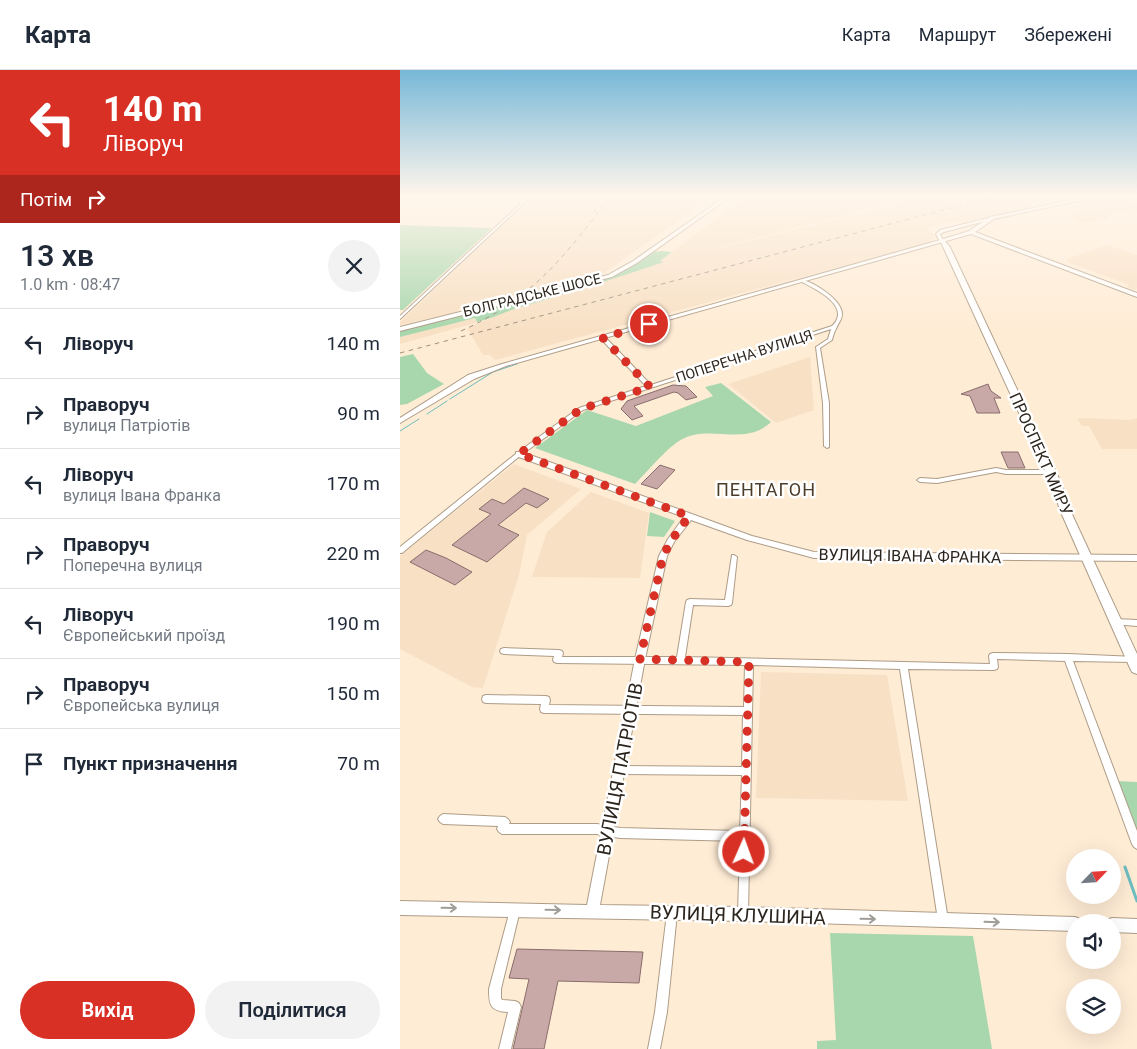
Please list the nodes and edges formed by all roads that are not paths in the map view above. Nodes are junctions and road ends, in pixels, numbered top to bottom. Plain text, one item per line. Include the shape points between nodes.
1 (484, 240) edge
2 (667, 240) edge
3 (946, 240) edge
4 (994, 240) edge
5 (942, 241) junction
6 (803, 281) junction
7 (1136, 294) edge
8 (400, 318) edge
9 (834, 327) junction
10 (400, 329) edge
11 (603, 338) junction
12 (650, 387) junction
13 (400, 421) edge
14 (828, 446) dead end
15 (519, 454) junction
16 (1050, 472) junction
17 (920, 480) dead end
18 (689, 516) junction
19 (400, 551) edge
20 (734, 557) dead end
21 (1087, 558) junction
22 (1137, 558) edge
23 (1116, 622) junction
24 (1137, 623) edge
25 (504, 652) dead end
26 (1068, 657) junction
27 (640, 659) junction
28 (681, 660) junction
29 (749, 662) junction
30 (1135, 664) edge
31 (904, 666) junction
32 (486, 700) dead end
33 (632, 709) junction
34 (748, 711) junction
35 (620, 770) junction
36 (746, 770) junction
37 (443, 819) dead end
38 (608, 831) junction
39 (745, 836) junction
40 (1137, 844) edge
41 (400, 908) edge
42 (515, 910) junction
43 (592, 911) junction
44 (672, 913) junction
45 (743, 914) junction
46 (943, 920) junction
47 (1066, 924) edge
48 (1121, 925) edge
49 (1137, 926) edge
50 (505, 1049) edge
51 (654, 1049) edge

1 - 8 street
2 - 10 main road, БОЛГРАДСЬКЕ ШОСЕ via 610,276
3 - 5 main road
4 - 7 main road
5 - 6 main road
5 - 16 main road, ПРОСПЕКТ МИРУ
6 - 9 street, ПОПЕРЕЧНА ВУЛИЦЯ via 835,301 840,312
6 - 11 main road
9 - 12 street, ПОПЕРЕЧНА ВУЛИЦЯ
9 - 14 street via 830,340 818,346
11 - 12 street
11 - 13 main road via 480,373
12 - 15 street, ПОПЕРЕЧНА ВУЛИЦЯ via 581,409
15 - 18 street, ВУЛИЦЯ ІВАНА ФРАНКА
15 - 19 street, ПОПЕРЕЧНА ВУЛИЦЯ
16 - 17 street via 996,470 937,481
16 - 21 main road, ПРОСПЕКТ МИРУ
18 - 21 street, ВУЛИЦЯ ІВАНА ФРАНКА via 750,538 824,556
18 - 27 street, ВУЛИЦЯ ПАТРІОТІВ via 663,556
20 - 28 street via 728,603 690,602
21 - 22 street, ВУЛИЦЯ ІВАНА ФРАНКА
21 - 23 main road, ПРОСПЕКТ МИРУ
23 - 24 street
23 - 30 main road, ПРОСПЕКТ МИРУ
25 - 27 street via 559,653 557,660
26 - 30 street
26 - 31 street via 992,656 994,667
26 - 40 street
27 - 28 street
27 - 33 street, ВУЛИЦЯ ПАТРІОТІВ
28 - 29 street
29 - 31 street
29 - 34 street
31 - 46 street
32 - 33 street via 546,700 544,708
33 - 34 street
33 - 35 street, ВУЛИЦЯ ПАТРІОТІВ
34 - 36 street
35 - 36 street
35 - 38 street, ВУЛИЦЯ ПАТРІОТІВ
36 - 39 street
37 - 38 street via 505,822 502,829
38 - 39 street
38 - 43 street, ВУЛИЦЯ ПАТРІОТІВ
39 - 45 street
41 -> 42 street, ВУЛИЦЯ КЛУШИНА
42 -> 43 street, ВУЛИЦЯ КЛУШИНА
42 - 50 street via 495,990 499,1006 515,1006
43 - 44 street, ВУЛИЦЯ КЛУШИНА
44 - 45 street, ВУЛИЦЯ КЛУШИНА
44 - 51 street
45 -> 46 street, ВУЛИЦЯ КЛУШИНА
46 -> 47 street, ВУЛИЦЯ КЛУШИНА
48 - 49 street

